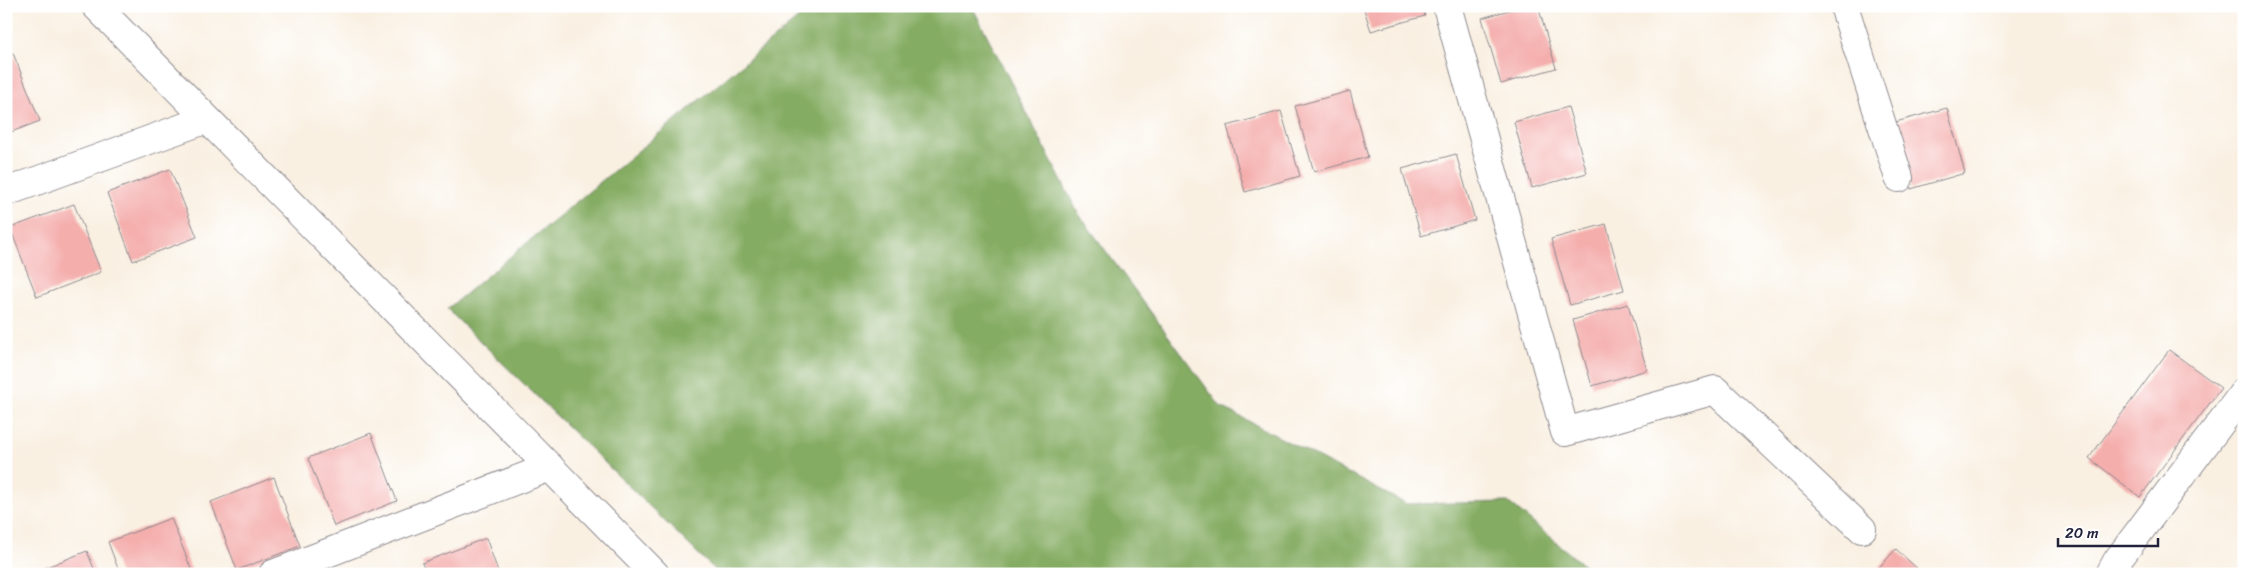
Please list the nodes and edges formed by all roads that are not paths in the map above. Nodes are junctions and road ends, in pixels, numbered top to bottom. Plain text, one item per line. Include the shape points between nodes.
1 (96, 6) edge
2 (1446, 6) edge
3 (1844, 6) edge
4 (207, 119) junction
5 (1899, 178) dead end
6 (6, 192) edge
7 (2244, 392) edge
8 (550, 467) junction
9 (1862, 529) dead end
10 (273, 574) edge
11 (655, 574) edge
12 (2110, 574) edge

1 - 4 street
2 - 9 street via 1565,432 1715,390
3 - 5 street
4 - 6 street
4 - 8 street
7 - 12 street
8 - 10 street
8 - 11 street

